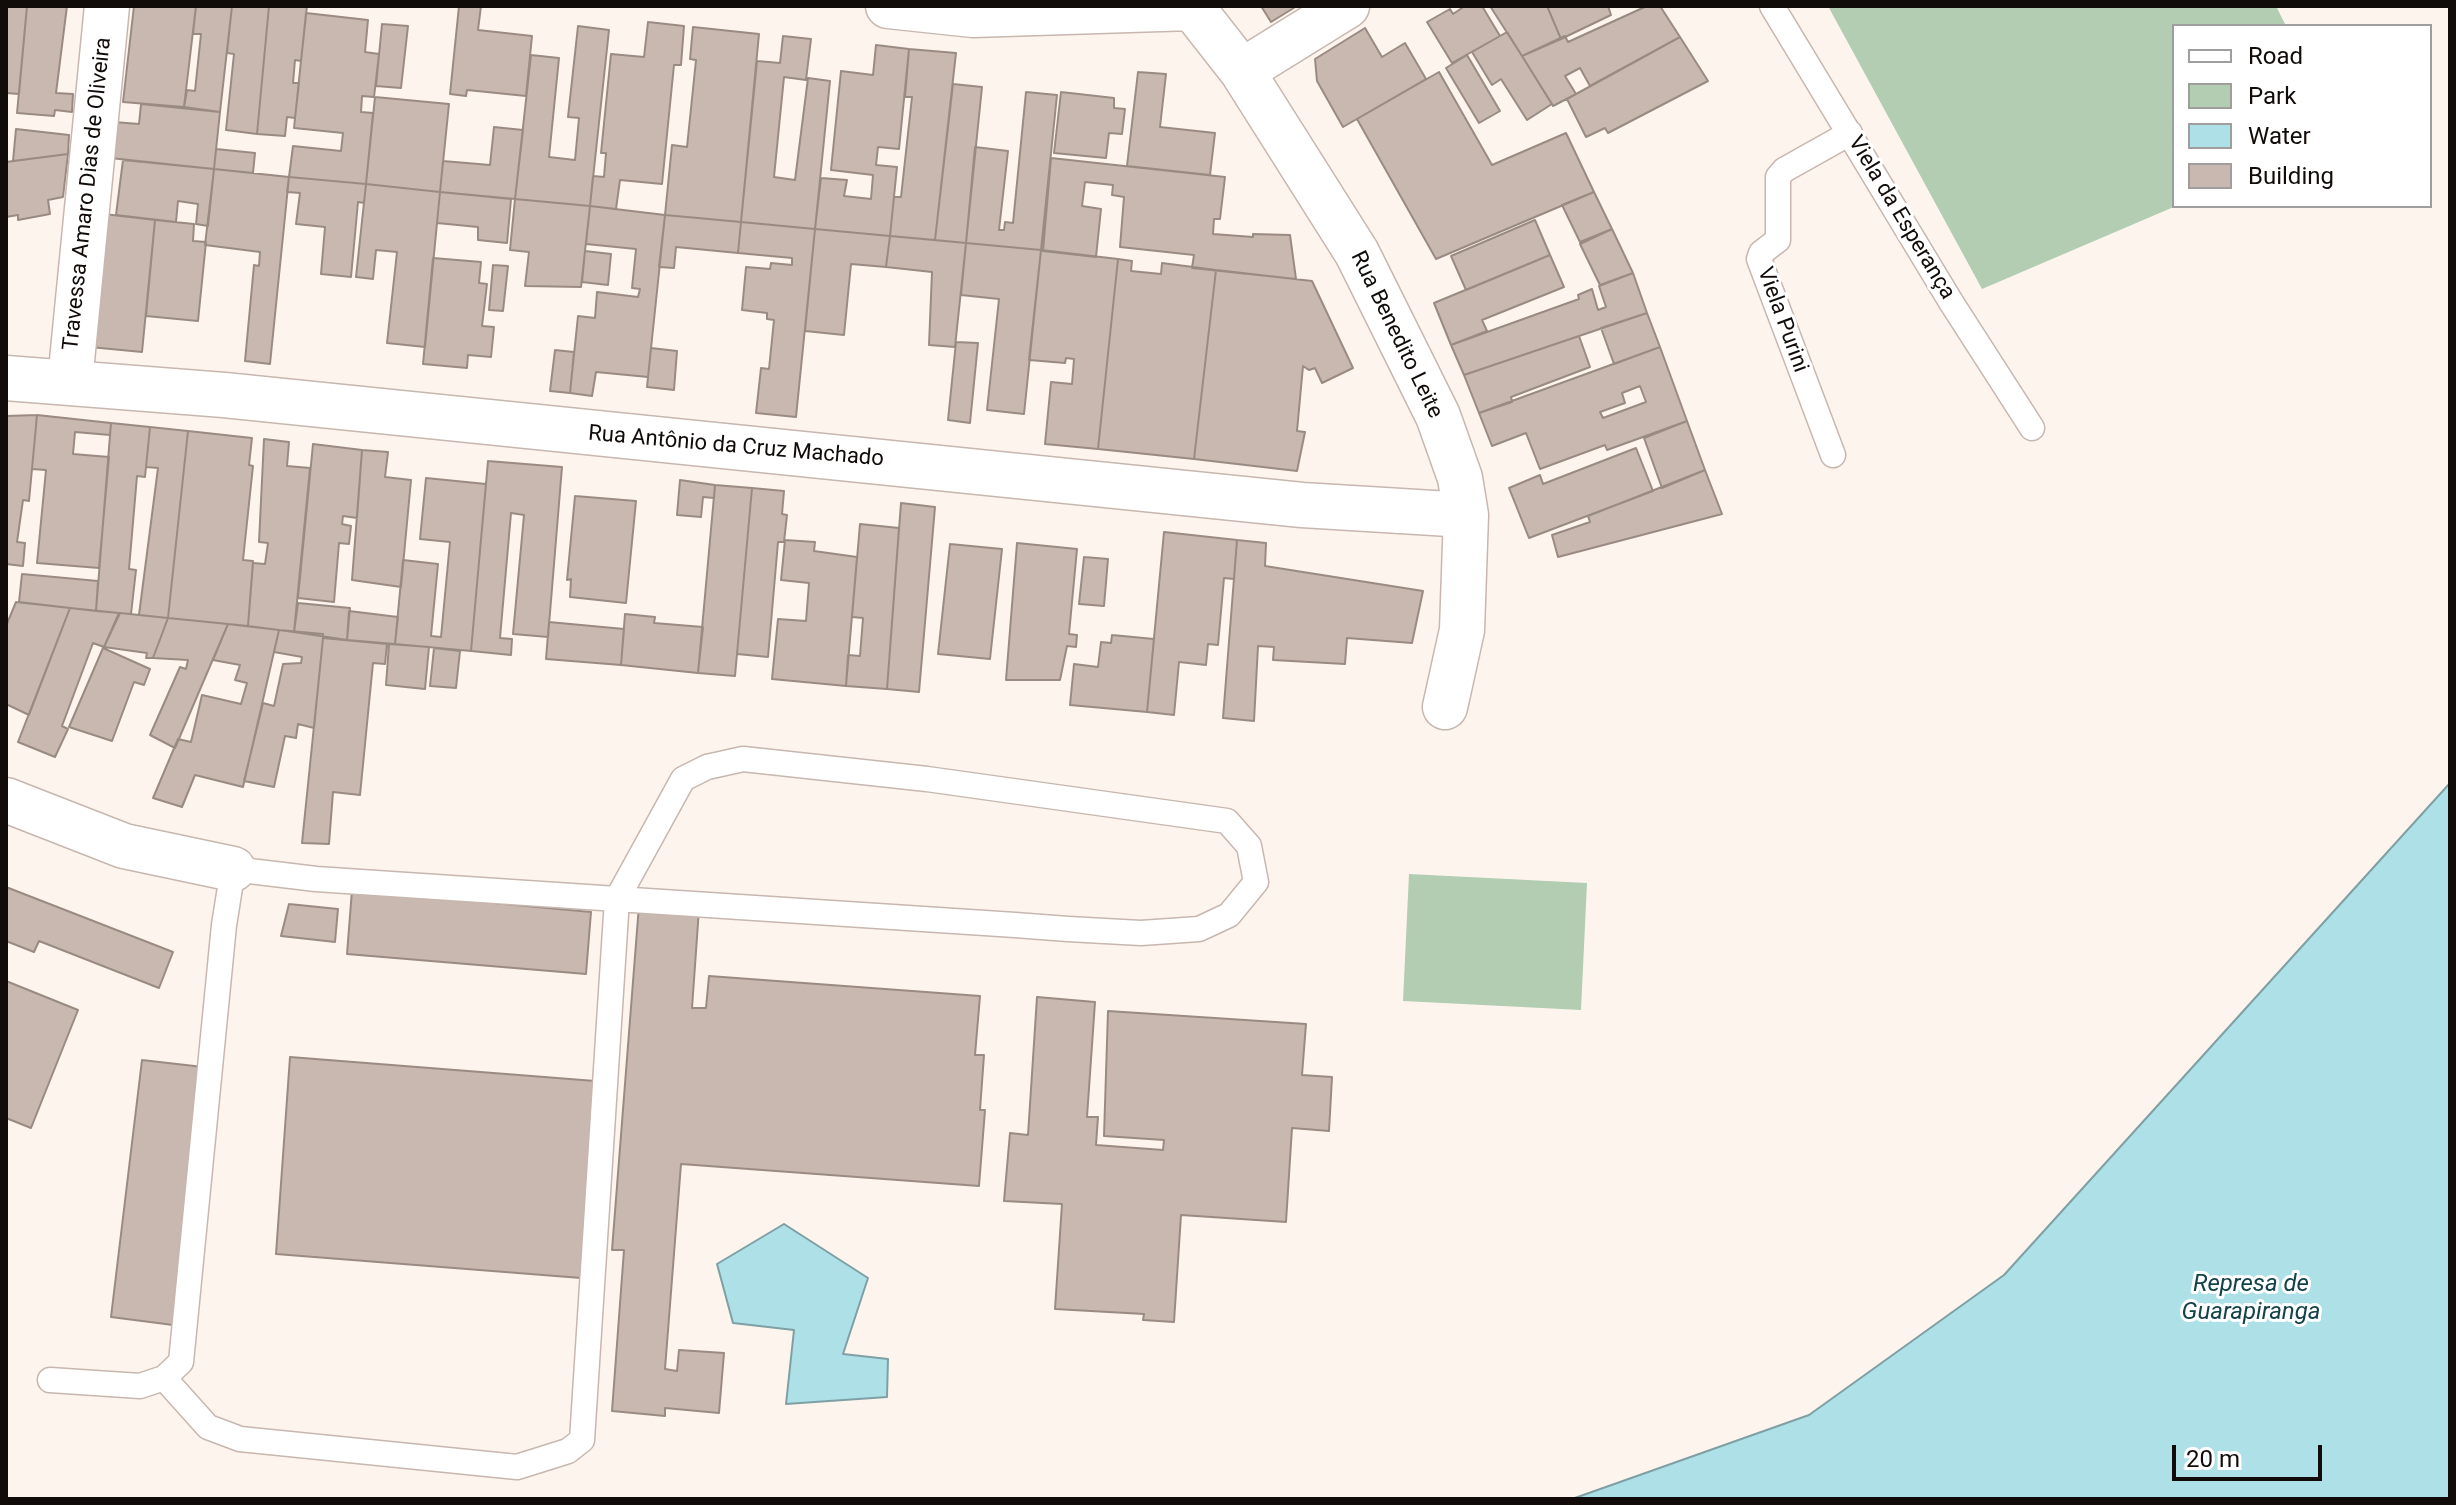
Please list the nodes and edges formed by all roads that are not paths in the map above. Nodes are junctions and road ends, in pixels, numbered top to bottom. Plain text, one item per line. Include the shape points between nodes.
1 (107, 6) edge
2 (888, 6) edge
3 (1347, 6) edge
4 (1772, 6) edge
5 (1191, 7) edge
6 (1242, 71) junction
7 (1850, 133) junction
8 (6, 378) edge
9 (70, 381) junction
10 (2032, 428) dead end
11 (1833, 455) dead end
12 (1466, 515) junction
13 (1445, 707) dead end
14 (6, 800) edge
15 (233, 869) junction
16 (617, 899) junction
17 (164, 1378) junction
18 (50, 1380) dead end

1 - 9 street, Travessa Amaro Dias de Oliveira
2 - 5 street via 973,15
3 - 6 street
4 - 7 lane, Viela da Esperança
5 - 6 street, Rua Benedito Leite
6 - 12 street, Rua Benedito Leite via 1357,253 1438,416 1460,478
7 - 10 lane, Viela da Esperança
7 - 11 lane, Viela Purini via 1778,177 1778,240 1759,259
8 - 9 street, Rua Antônio da Cruz Machado
9 - 12 street, Rua Antônio da Cruz Machado via 1302,505
12 - 13 street, Rua Benedito Leite via 1462,630
14 - 15 street via 124,846
15 - 16 lane
15 - 17 lane via 181,1362
16 - 16 lane via 683,779 743,759 1227,821 1249,846 1256,882 1229,915 1199,929 1141,933
16 - 17 lane via 582,1440 568,1451 517,1467 240,1439 208,1427
17 - 18 lane via 140,1386

